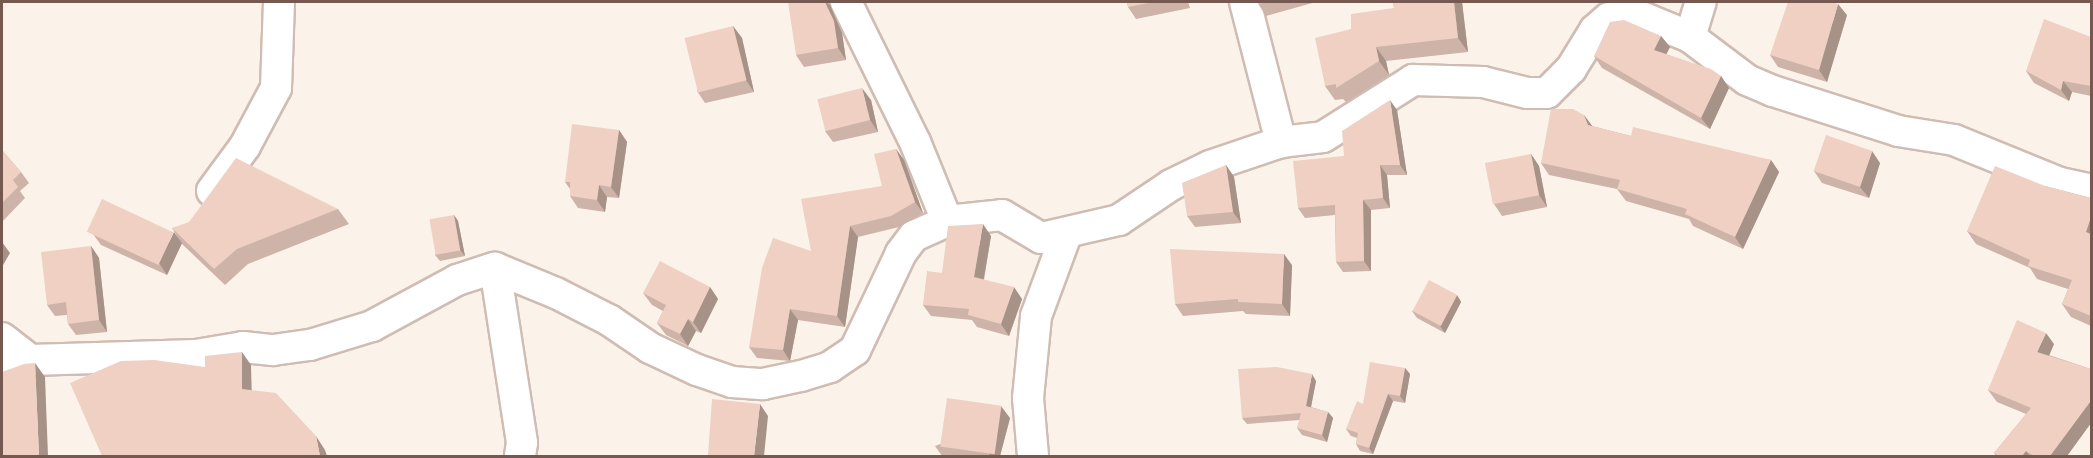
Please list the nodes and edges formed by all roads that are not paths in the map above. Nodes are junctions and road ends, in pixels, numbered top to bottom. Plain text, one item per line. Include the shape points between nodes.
1 (279, 2) edge
2 (846, 2) edge
3 (1245, 2) edge
4 (1701, 2) edge
5 (1690, 37) junction
6 (1281, 142) junction
7 (2091, 190) edge
8 (192, 218) edge
9 (947, 221) junction
10 (1066, 235) junction
11 (495, 268) junction
12 (2, 338) edge
13 (30, 360) junction
14 (2, 371) edge
15 (520, 456) edge
16 (1033, 456) edge

1 - 8 street via 276,88 245,146
2 - 9 street via 915,142
3 - 6 street
4 - 5 street
5 - 6 street via 1634,14 1609,18 1595,30 1571,69 1547,93 1527,93 1483,82 1413,80 1323,137
5 - 7 street via 1747,80 1773,91 1898,131 1954,140 2060,183
6 - 10 street via 1209,166 1171,185 1119,220
9 - 10 street via 1002,215 1041,238
9 - 11 street via 914,236 901,253 855,350 830,367 763,384 732,382 697,369 650,348 609,320 556,293
10 - 16 street via 1036,316 1028,398
11 - 13 street via 457,280 372,326 310,345 196,355
11 - 15 street via 522,443
12 - 13 street
13 - 14 street

